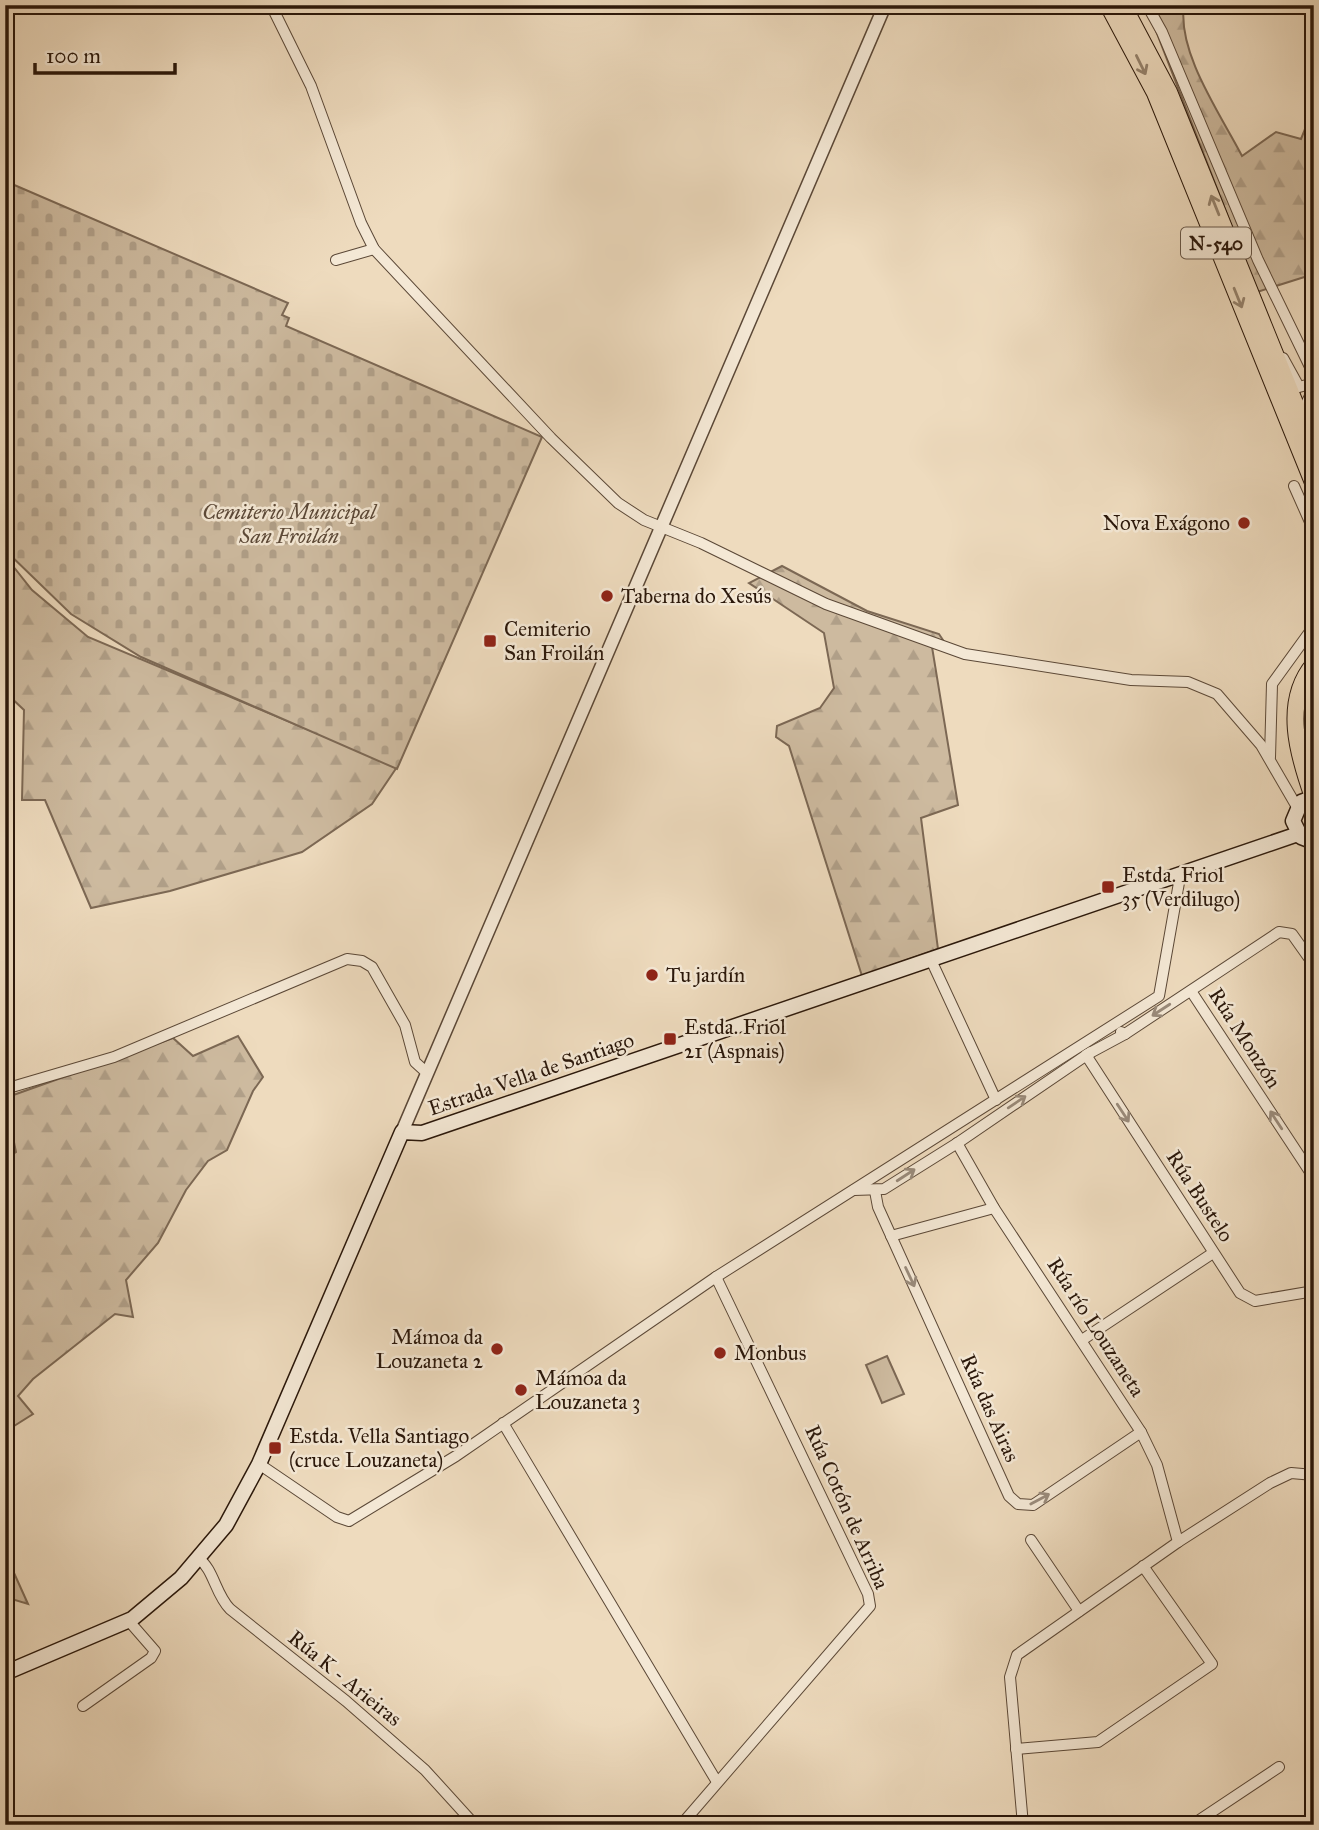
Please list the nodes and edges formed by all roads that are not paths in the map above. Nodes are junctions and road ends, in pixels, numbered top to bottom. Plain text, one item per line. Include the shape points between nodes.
1 (271, 5) edge
2 (886, 5) edge
3 (1108, 5) edge
4 (1123, 5) edge
5 (1147, 5) edge
6 (374, 249) junction
7 (336, 260) dead end
8 (1271, 343) junction
9 (1314, 375) edge
10 (1314, 386) edge
11 (1307, 431) junction
12 (1314, 450) edge
13 (1294, 485) dead end
14 (1314, 485) edge
15 (660, 526) junction
16 (1314, 531) edge
17 (1314, 626) edge
18 (1312, 668) edge
19 (1270, 757) junction
20 (1313, 797) edge
21 (1297, 807) junction
22 (1298, 834) junction
23 (1314, 842) edge
24 (1180, 877) junction
25 (931, 960) junction
26 (1314, 965) edge
27 (1191, 991) junction
28 (1112, 1026) junction
29 (1125, 1034) junction
30 (1086, 1055) junction
31 (426, 1073) junction
32 (5, 1089) edge
33 (996, 1100) junction
34 (949, 1128) junction
35 (402, 1132) junction
36 (957, 1143) junction
37 (875, 1176) junction
38 (1314, 1178) edge
39 (854, 1190) junction
40 (876, 1190) junction
41 (994, 1208) junction
42 (891, 1236) junction
43 (1213, 1252) junction
44 (716, 1277) junction
45 (1314, 1291) edge
46 (1082, 1340) junction
47 (503, 1423) junction
48 (1140, 1432) junction
49 (259, 1464) junction
50 (1314, 1475) edge
51 (1031, 1540) dead end
52 (1178, 1542) junction
53 (198, 1558) junction
54 (1143, 1566) junction
55 (1079, 1611) junction
56 (128, 1620) junction
57 (5, 1673) edge
58 (83, 1706) dead end
59 (1016, 1749) junction
60 (1279, 1767) dead end
61 (717, 1782) junction
62 (475, 1825) edge
63 (681, 1825) edge
64 (1023, 1825) edge
65 (1192, 1825) edge

1 - 6 street via 311,86
2 - 15 street
3 -> 14 highway, N-540 via 1155,93
8 -> 4 highway, N-540 via 1170,92
5 - 9 street via 1258,260
6 - 7 street
6 - 15 street via 618,503
8 - 10 street via 1300,387
8 - 11 highway, N-540
10 - 11 street via 1307,402
11 - 12 highway, N-540
13 - 16 street
15 - 19 street via 826,604 965,654 1131,680 1188,682 1217,694
15 - 31 street
17 - 19 street via 1272,684
18 - 20 highway via 1296,695 1296,740
19 - 21 street
20 - 21 main road
21 - 22 main road via 1293,821
22 - 23 main road
22 - 24 main road, Estrada Vella de Santiago
24 - 25 main road, Estrada Vella de Santiago
24 - 28 street via 1159,996
25 - 33 street
25 - 35 main road, Estrada Vella de Santiago via 422,1133
26 - 27 street via 1292,933 1279,932
27 -> 29 street
38 -> 27 street, Rúa Monzón
28 - 29 street
28 - 30 street via 1109,1038
28 - 33 street
29 - 30 street
36 -> 30 street
30 -> 43 street, Rúa Bustelo
31 - 32 street via 415,1062 405,1025 372,967 347,959 114,1057
31 - 35 street
33 - 34 street
34 - 36 street, Rúa río Louzaneta via 960,1130
34 - 37 street
35 - 49 main road
40 -> 36 street
36 - 41 street, Rúa río Louzaneta
37 - 39 street
37 - 40 street
39 - 40 street
39 - 44 street
40 - 42 street, Rúa das Airas
41 - 42 street
41 - 46 street, Rúa río Louzaneta
42 -> 48 street, Rúa das Airas via 1009,1496 1018,1504 1033,1504
43 - 45 street, Rúa Bustelo via 1240,1293 1255,1301
43 - 46 street
44 - 47 street
44 - 61 street, Rúa Cotón de Arriba via 826,1503 870,1606
46 - 48 street, Rúa río Louzaneta
47 - 49 street via 349,1521
47 - 61 street
48 - 52 street, Rúa río Louzaneta via 1157,1465
49 - 53 main road via 226,1525
50 - 52 street via 1291,1472
51 - 55 street
52 - 54 street
53 - 56 main road via 158,1600
53 - 62 street, Rúa K - Arieiras via 208,1567 219,1598 230,1609 425,1770
54 - 55 street
54 - 59 street via 1212,1664 1098,1742
55 - 59 street via 1017,1655 1010,1677
56 - 57 main road
56 - 58 street via 155,1651
59 - 64 street
60 - 65 street
61 - 63 street, Rúa Cotón de Arriba

